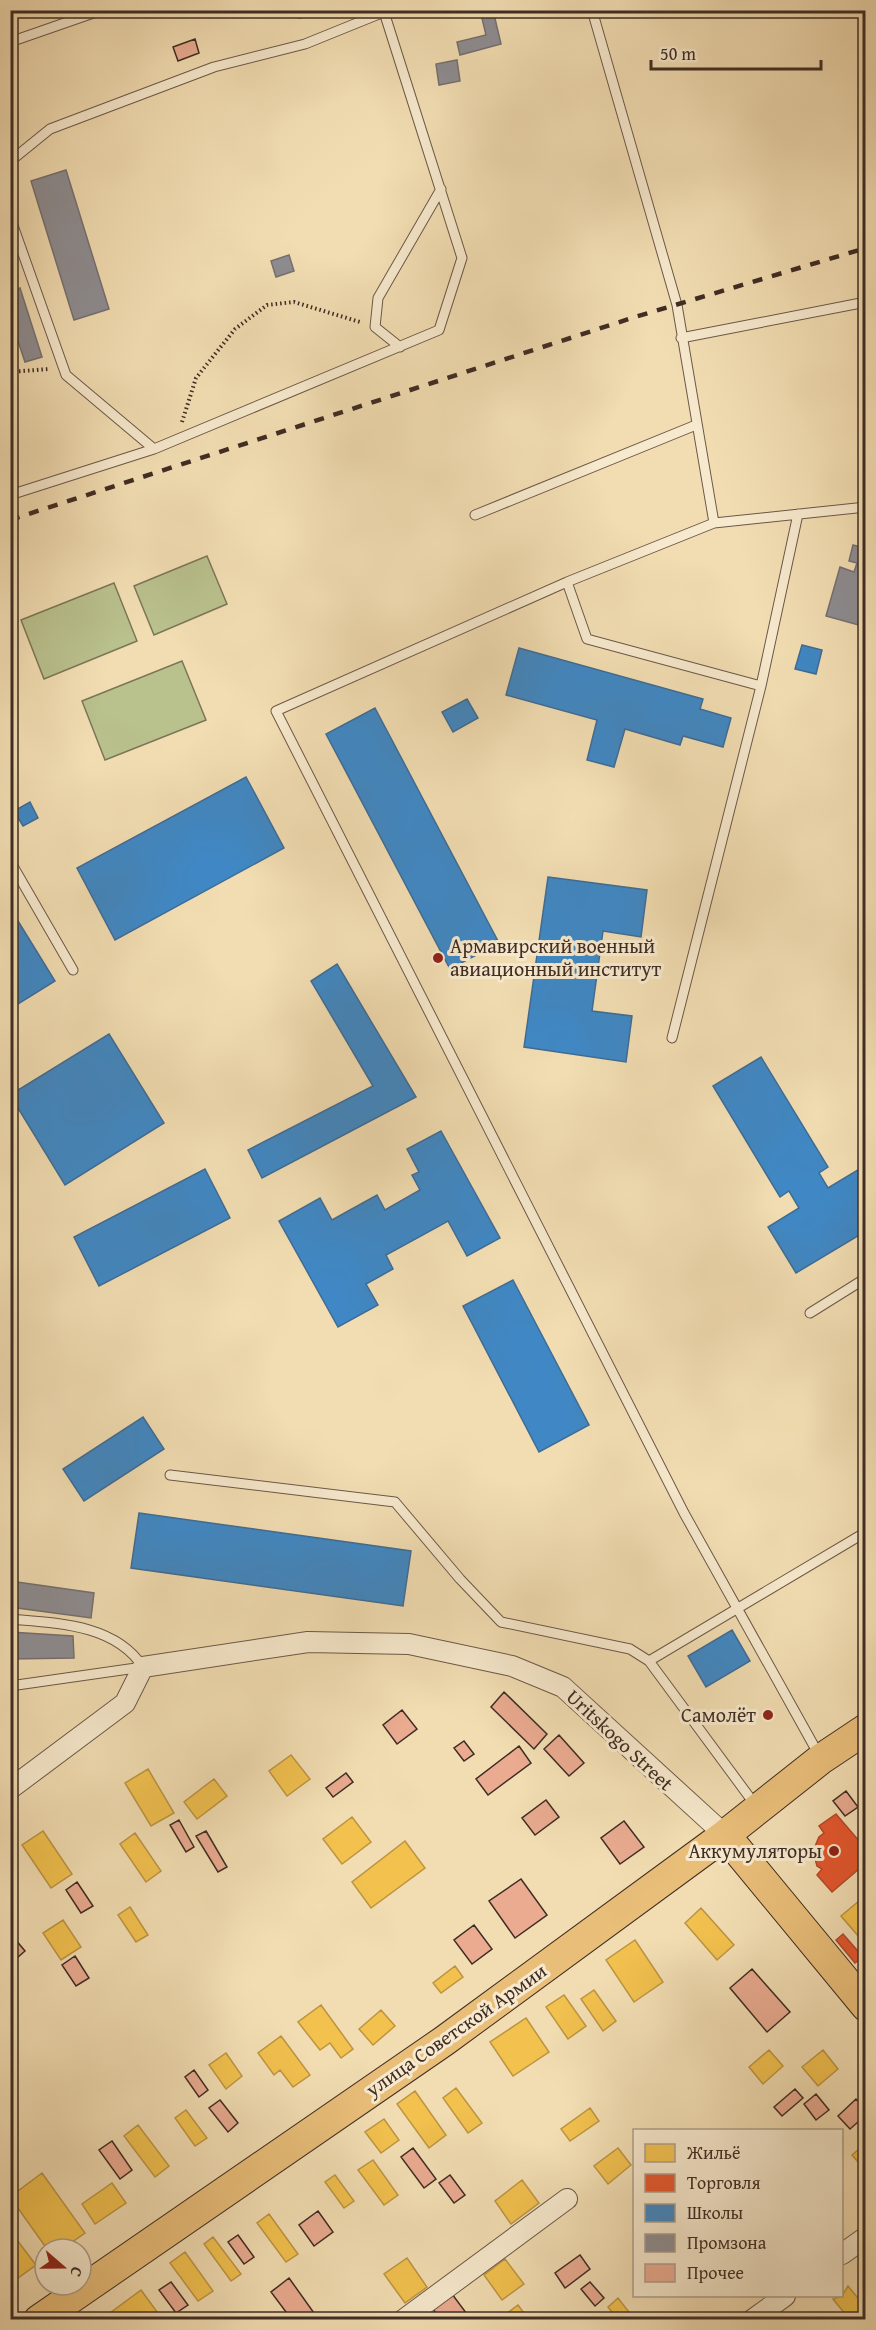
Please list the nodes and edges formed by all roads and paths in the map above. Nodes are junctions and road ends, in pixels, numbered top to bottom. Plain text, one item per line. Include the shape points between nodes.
1 (102, 10) edge
2 (592, 10) edge
3 (384, 11) edge
4 (10, 42) edge
5 (10, 175) edge
6 (441, 189) junction
7 (10, 217) edge
8 (866, 302) edge
9 (375, 327) junction
10 (681, 338) junction
11 (400, 347) junction
12 (64, 367) junction
13 (10, 372) edge
14 (696, 425) junction
15 (176, 440) junction
16 (154, 449) junction
17 (10, 495) edge
18 (866, 507) edge
19 (475, 514) dead end
20 (798, 514) junction
21 (714, 522) junction
22 (567, 582) junction
23 (760, 686) junction
24 (10, 861) edge
25 (74, 970) dead end
26 (672, 1038) dead end
27 (866, 1278) edge
28 (810, 1313) dead end
29 (170, 1475) dead end
30 (866, 1532) edge
31 (739, 1610) junction
32 (10, 1619) edge
33 (649, 1661) junction
34 (143, 1667) junction
35 (10, 1686) edge
36 (866, 1729) edge
37 (821, 1759) junction
38 (10, 1789) edge
39 (758, 1809) junction
40 (725, 1835) junction
41 (866, 2006) edge
42 (567, 2199) dead end
43 (866, 2237) edge
44 (843, 2253) edge
45 (782, 2297) edge
46 (39, 2319) edge
47 (403, 2319) edge
48 (752, 2319) edge

1 - 4 lane
2 - 10 lane via 677,305
3 - 5 lane via 305,45 214,67 50,129 13,159
3 - 6 lane
6 - 9 lane via 378,298
6 - 11 lane via 462,258 439,330
7 - 12 lane
8 - 10 lane
9 - 11 lane
9 - 15 path via 294,302 267,305 235,329 196,378
10 - 14 lane
11 - 15 lane
12 - 13 path
12 - 16 lane via 66,375
14 - 19 lane
14 - 21 lane
15 - 16 lane
16 - 17 lane
18 - 20 lane
20 - 21 lane
20 - 23 lane
21 - 22 lane
22 - 23 lane via 587,639
22 - 31 lane via 276,711 684,1513
23 - 26 lane
24 - 25 lane
27 - 28 lane
29 - 33 lane via 395,1502 501,1622 630,1649
30 - 31 lane
31 - 33 lane
31 - 37 lane
32 - 34 lane via 71,1625 110,1637 133,1652
33 - 39 lane
34 - 35 lane
34 - 38 street via 125,1703
34 - 40 street, Uritskogo Street via 308,1642 409,1644 512,1666 563,1687
36 - 37 main road, улица Советской Армии
37 - 39 main road, улица Советской Армии
39 - 40 main road, улица Советской Армии
40 - 41 main road, Uritskogo Street
40 - 46 main road, улица Советской Армии via 444,2041
42 - 47 street
43 - 44 street
45 - 48 street

